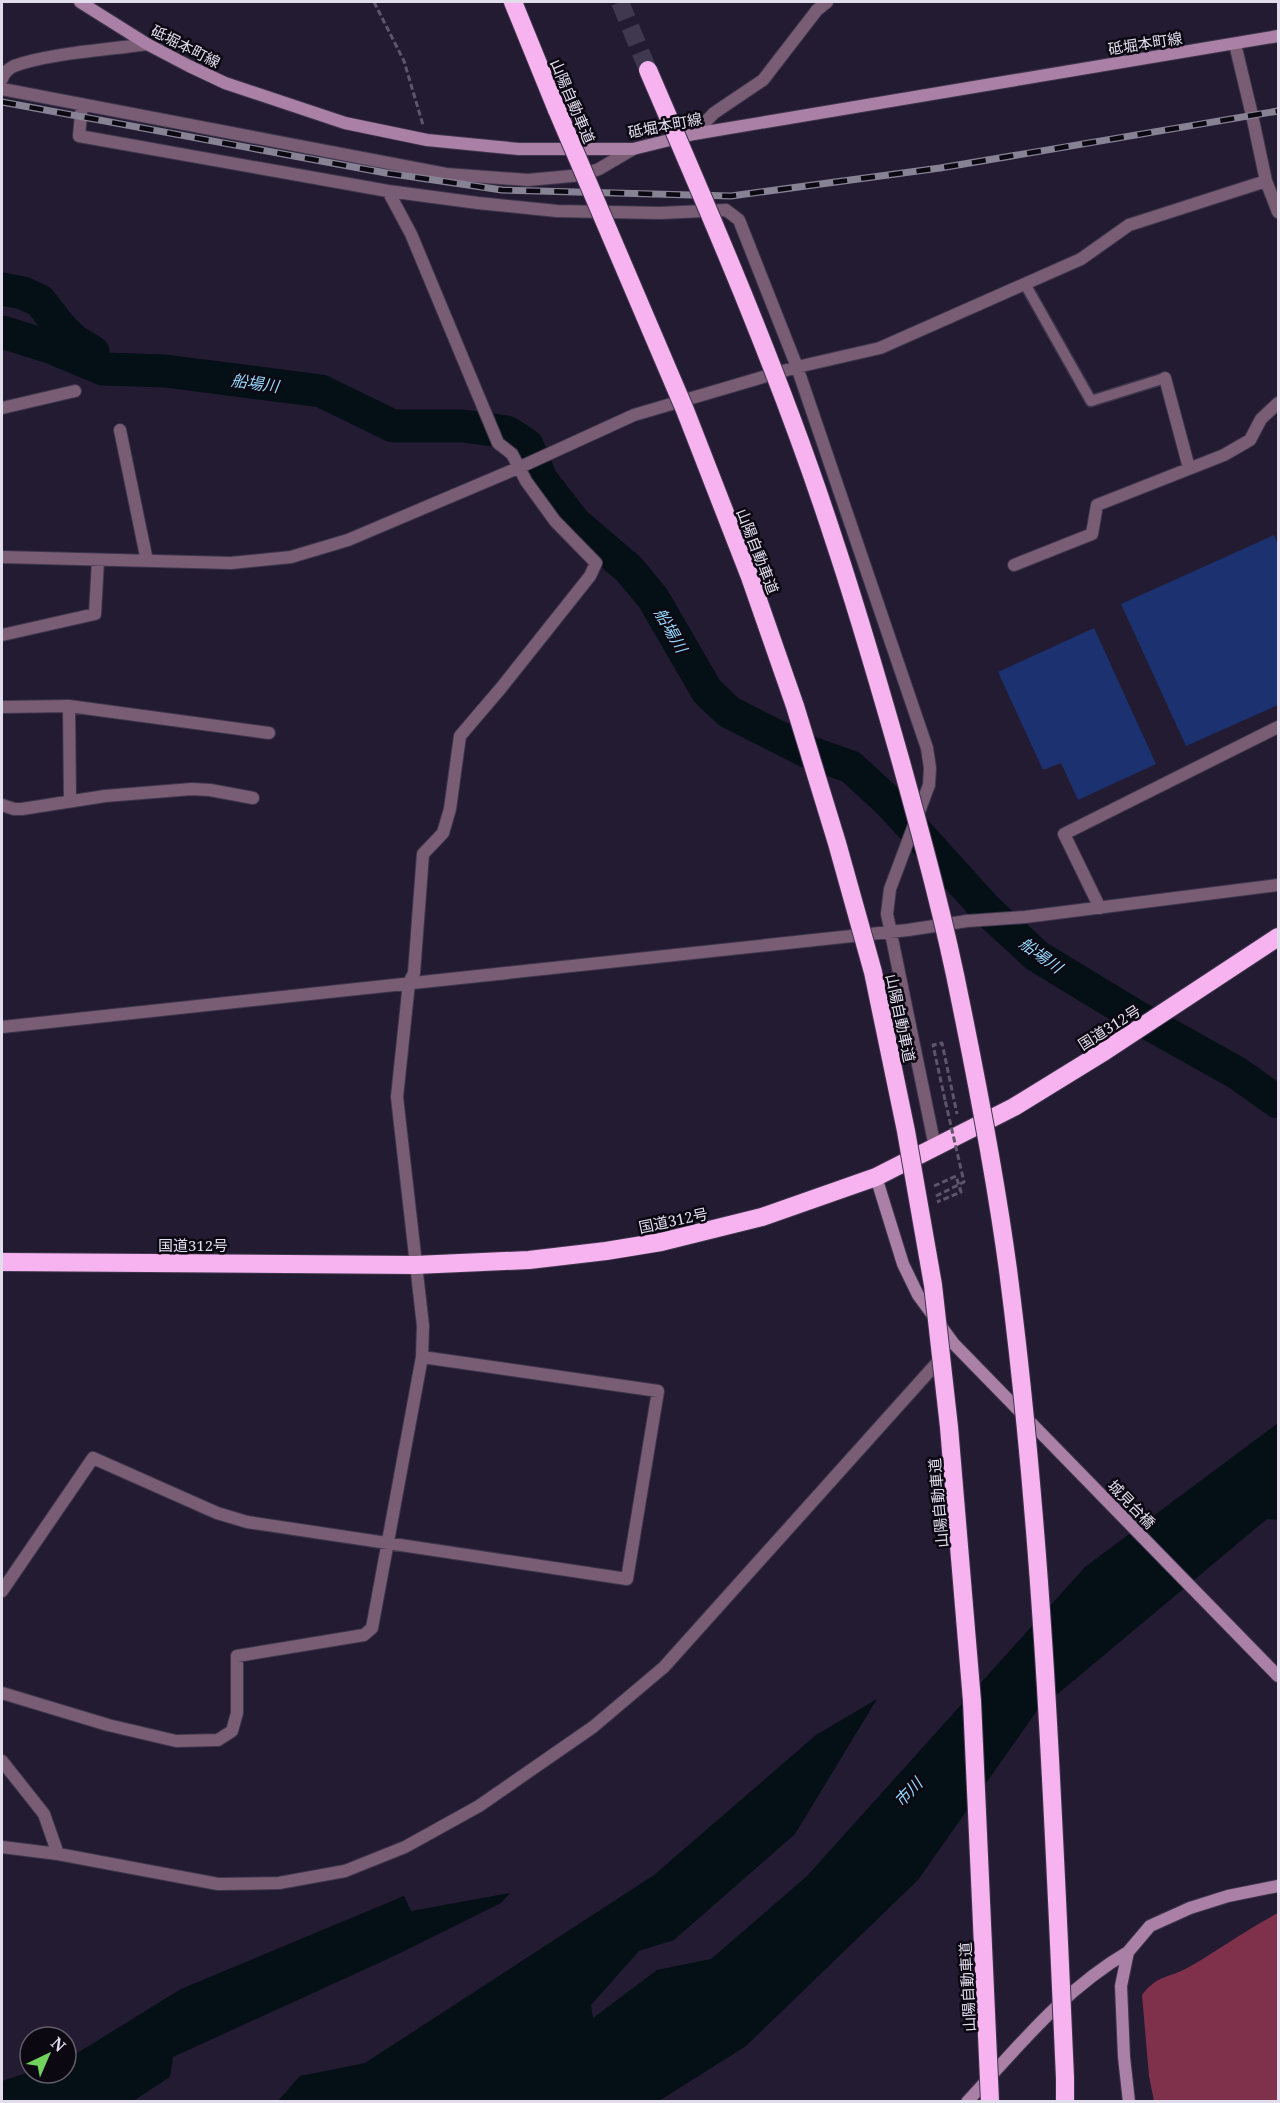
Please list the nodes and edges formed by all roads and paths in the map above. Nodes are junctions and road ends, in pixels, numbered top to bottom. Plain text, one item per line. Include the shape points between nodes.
1 (80, 2) edge
2 (374, 2) edge
3 (513, 2) edge
4 (827, 2) edge
5 (1278, 36) edge
6 (147, 44) junction
7 (1235, 44) junction
8 (648, 69) tunnel mouth
9 (2, 79) edge
10 (2, 89) edge
11 (82, 104) junction
12 (694, 134) junction
13 (427, 140) junction
14 (633, 149) junction
15 (1266, 181) junction
16 (388, 191) junction
17 (1278, 213) edge
18 (1025, 284) junction
19 (798, 367) junction
20 (1165, 378) joint
21 (75, 391) dead end
22 (1278, 403) edge
23 (2, 408) edge
24 (120, 430) dead end
25 (518, 468) junction
26 (1189, 468) junction
27 (2, 557) edge
28 (98, 560) junction
29 (147, 561) junction
30 (1014, 565) dead end
31 (2, 635) edge
32 (69, 706) junction
33 (2, 707) edge
34 (1278, 727) edge
35 (269, 733) dead end
36 (253, 798) dead end
37 (70, 801) junction
38 (2, 805) edge
39 (1278, 885) edge
40 (1100, 908) junction
41 (889, 930) junction
42 (1278, 937) edge
43 (409, 983) junction
44 (2, 1027) edge
45 (957, 1114) dead end
46 (935, 1147) junction
47 (876, 1177) junction
48 (964, 1182) dead end
49 (2, 1263) edge
50 (415, 1264) junction
51 (954, 1344) junction
52 (422, 1357) junction
53 (386, 1544) junction
54 (2, 1590) edge
55 (1278, 1676) edge
56 (2, 1693) edge
57 (2, 1761) edge
58 (2, 1847) edge
59 (58, 1854) junction
60 (1278, 1886) edge
61 (1128, 1952) junction
62 (967, 2102) edge
63 (990, 2102) edge
64 (1065, 2102) edge
65 (1129, 2102) edge

1 - 6 main road, 砥堀本町線
2 - 13 path via 404,61
3 - 63 highway, 山陽自動車道, bridge via 685,410 750,577 795,706 873,972 933,1285 950,1427 972,1701
4 - 12 street via 763,80 714,113
5 - 7 main road, 砥堀本町線
6 - 9 street via 46,58 13,67
6 - 13 main road, 砥堀本町線 via 225,83 345,123
7 - 12 main road, 砥堀本町線
7 - 15 street
8 - 64 highway, bridge via 770,363 834,539 929,862 961,1000 1007,1266 1026,1426 1052,1795
10 - 11 street
11 - 14 street via 446,174 528,180 582,175
11 - 16 street via 79,136
12 - 14 main road, 砥堀本町線
13 - 14 main road, 砥堀本町線 via 519,149
15 - 17 street
15 - 18 street via 1129,225 1082,259
16 - 19 street via 557,211 726,210 738,220
16 - 25 street via 411,234 498,443 512,454
18 - 19 street via 880,348
18 - 20 lane via 1091,401
19 - 25 street via 634,415
19 - 41 street, bridge via 927,748 929,785 890,889
20 - 26 street
21 - 23 street
22 - 26 street via 1261,419 1250,440
24 - 29 street
25 - 29 street via 348,540 291,557 231,563
25 - 43 street via 555,521 596,563 576,594 460,736 443,833 423,854 414,973
26 - 30 street via 1096,505 1092,534
27 - 28 street
28 - 29 street
28 - 31 street via 95,614
32 - 33 street
32 - 35 street
32 - 37 street
34 - 40 street via 1064,834
36 - 37 street via 192,789
37 - 38 street via 22,809
39 - 40 street
40 - 41 street
41 - 43 street
41 - 46 street
42 - 46 highway, 国道312号 via 1014,1107
43 - 44 street
43 - 50 street via 397,1097
45 - 48 path, bridge via 942,1043 933,1045
46 - 47 highway, 国道312号
47 - 50 highway, 国道312号 via 762,1217 661,1242 528,1260
47 - 51 main road, 城見台橋 via 903,1264 918,1295
49 - 50 highway, 国道312号
50 - 52 street via 423,1326
51 - 55 main road, 城見台橋
51 - 59 street via 664,1667 593,1727 470,1811 405,1847 345,1871 279,1884 218,1884
52 - 53 street
52 - 53 street via 658,1391 627,1580
53 - 54 street via 217,1513 93,1458
53 - 56 street via 372,1628 364,1635 237,1656 237,1713 232,1731 218,1740 176,1741
57 - 59 street via 44,1814
58 - 59 street
60 - 61 main road via 1190,1908 1150,1926
61 - 62 main road via 1058,2003
61 - 65 main road via 1121,1986

